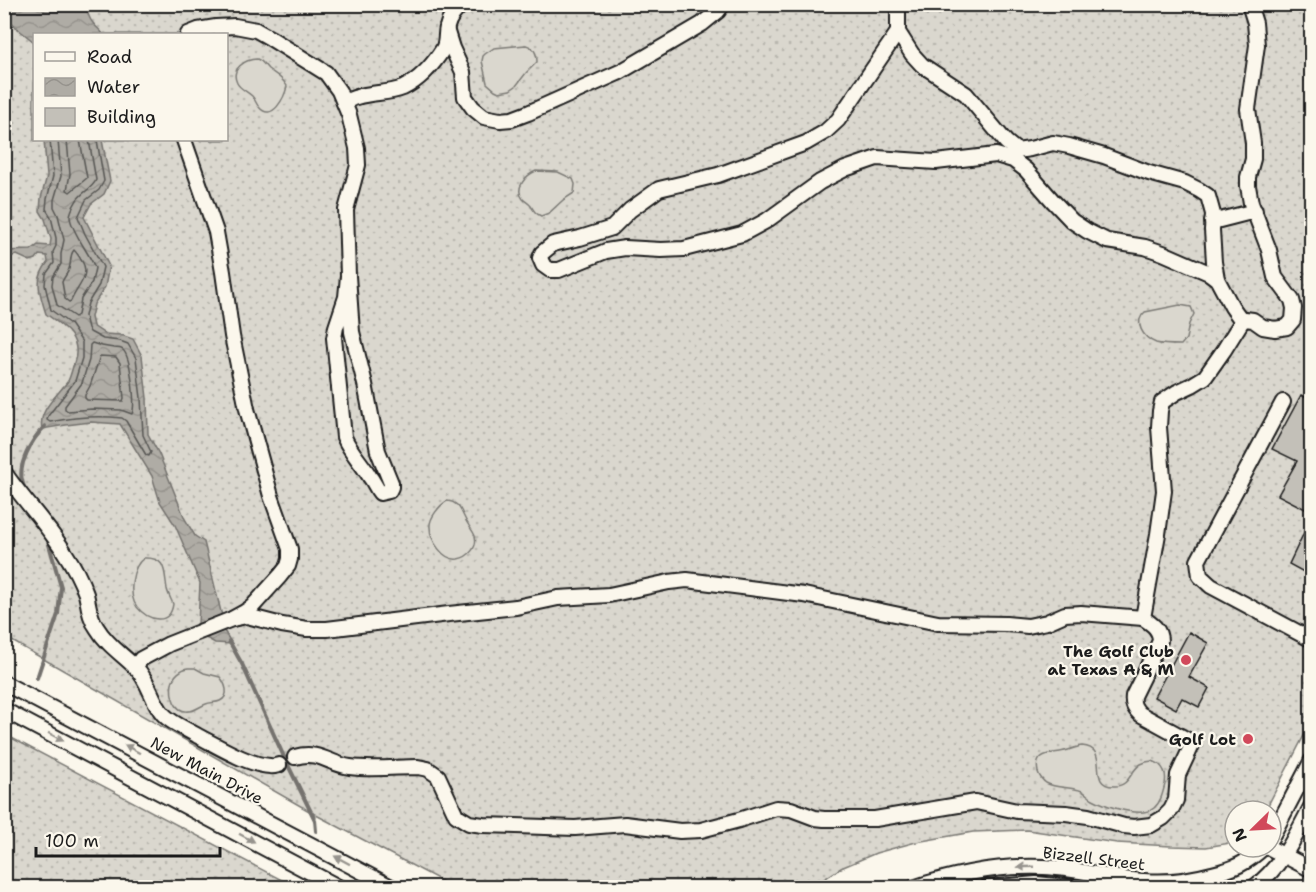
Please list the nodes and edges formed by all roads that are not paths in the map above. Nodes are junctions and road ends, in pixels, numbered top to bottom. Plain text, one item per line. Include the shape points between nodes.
1 (463, 4) edge
2 (723, 4) edge
3 (898, 4) edge
4 (1249, 4) edge
5 (447, 32) junction
6 (898, 32) junction
7 (190, 33) edge
8 (344, 102) junction
9 (184, 141) edge
10 (1255, 211) junction
11 (1212, 222) junction
12 (348, 276) junction
13 (1217, 279) junction
14 (1242, 321) junction
15 (1283, 402) dead end
16 (4, 472) edge
17 (1143, 618) junction
18 (232, 619) junction
19 (1311, 640) edge
20 (135, 667) junction
21 (4, 682) edge
22 (4, 710) edge
23 (295, 757) dead end
24 (1311, 760) edge
25 (157, 762) junction
26 (279, 765) dead end
27 (146, 785) junction
28 (1311, 805) edge
29 (1283, 815) edge
30 (1284, 856) junction
31 (1250, 859) edge
32 (1311, 870) edge
33 (986, 871) junction
34 (987, 887) edge
35 (340, 888) edge
36 (393, 888) edge
37 (913, 888) edge
38 (1078, 888) edge
39 (1252, 888) edge

1 - 5 street via 455,11
2 - 5 street via 702,24 620,72 512,119 484,117 473,108 465,97 463,72
3 - 6 street
4 - 10 street via 1257,45 1248,109 1253,143 1248,186
5 - 8 street via 446,44 436,61 419,77 402,88
6 - 11 street via 922,65 966,94 1011,148 1017,151 1053,143 1069,146 1185,183 1208,196
6 - 13 street via 838,120 825,132 806,143 718,175 659,189 612,228 553,244 542,253 543,265 559,270 606,251 684,249 742,234 820,182 877,158 936,162 996,155 1013,160 1026,170 1072,221 1087,231 1107,241 1163,253
7 - 8 street via 235,26 256,30 326,74
8 - 12 street via 357,148 346,210
9 - 18 street via 216,232 247,409 290,549 288,566 280,576 252,607
10 - 11 street
10 - 14 street via 1275,277 1292,300 1293,320 1287,327 1275,329 1253,320
11 - 13 street
12 - 12 street via 352,332 378,451 391,483 384,493 376,489 344,436 334,339
13 - 14 street
14 - 17 street via 1205,377 1162,402 1159,427 1164,491
15 - 19 street via 1198,561 1200,576 1212,586
16 - 20 street via 65,552 83,586 96,627 114,650
17 - 18 street via 1081,613 1028,626 938,623 804,595 687,580 609,595 558,598 516,607 327,629 282,625 248,616
17 - 23 street via 1156,628 1160,641 1133,696 1134,709 1198,745 1178,775 1171,810 1151,825 1124,826 1088,816 1017,811 976,802 848,820 815,818 776,808 701,830 680,831 625,824 576,828 483,825 456,815 438,776 428,769 352,767 319,756
18 - 20 street via 151,653
20 - 26 street via 166,717 237,756 269,766
25 -> 21 street, New Main Drive
22 -> 27 street
24 - 29 street
25 - 27 street
36 -> 25 street, New Main Drive
27 -> 35 street
28 - 30 street
30 - 32 street
30 - 39 street
31 -> 33 street, Bizzell Street via 1233,869 1163,882 1043,867
33 - 34 street
33 - 37 street, Bizzell Street
34 - 38 street, Bizzell Street via 1036,884

